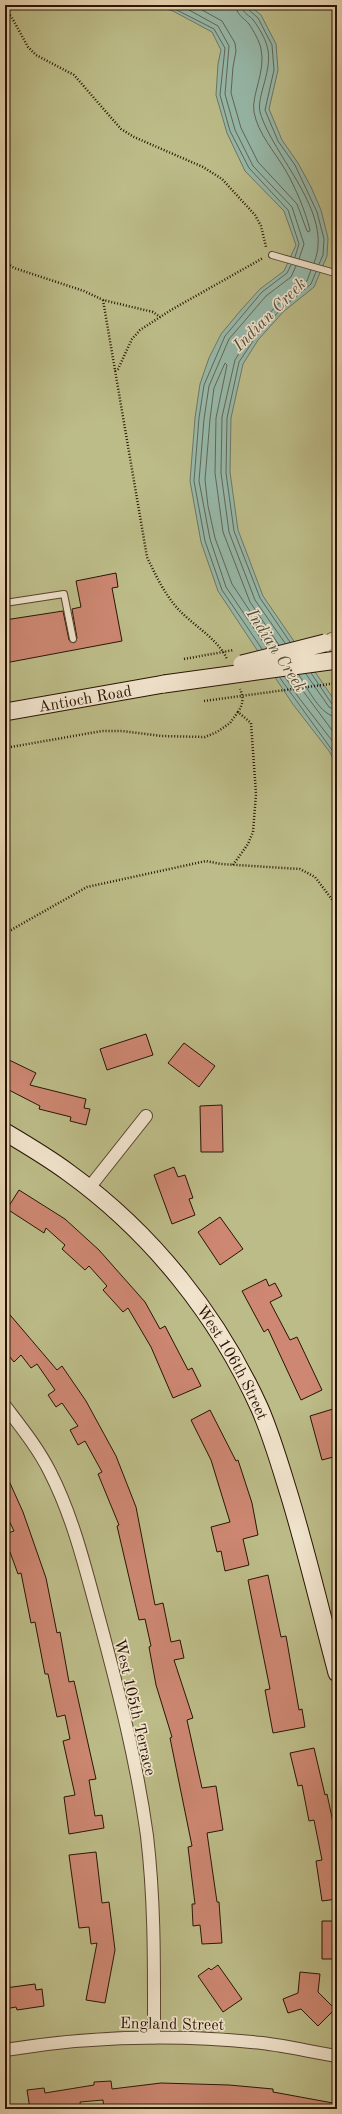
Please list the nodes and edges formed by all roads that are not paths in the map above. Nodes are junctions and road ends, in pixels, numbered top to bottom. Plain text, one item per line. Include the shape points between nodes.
1 (272, 255) dead end
2 (336, 272) dead end
3 (5, 603) edge
4 (73, 639) dead end
5 (331, 642) edge
6 (337, 660) edge
7 (164, 684) junction
8 (5, 712) edge
9 (146, 1116) dead end
10 (5, 1132) edge
11 (89, 1188) junction
12 (5, 1406) edge
13 (337, 1673) edge
14 (154, 2038) junction
15 (5, 2050) edge
16 (337, 2056) edge

1 - 2 lane
3 - 4 lane via 64,594
5 - 7 street, Antioch Road, bridge
6 - 7 street, Antioch Road, bridge
7 - 8 street, Antioch Road
9 - 11 street
10 - 11 street, West 106th Street
11 - 13 street, West 106th Street via 154,1248 211,1319 233,1356 260,1409 275,1448 296,1515
12 - 14 street, West 105th Terrace via 30,1438 50,1470 66,1505 122,1704 147,1836 154,1909
14 - 15 street, England Street via 107,2038
14 - 16 street, England Street via 199,2038 264,2043

